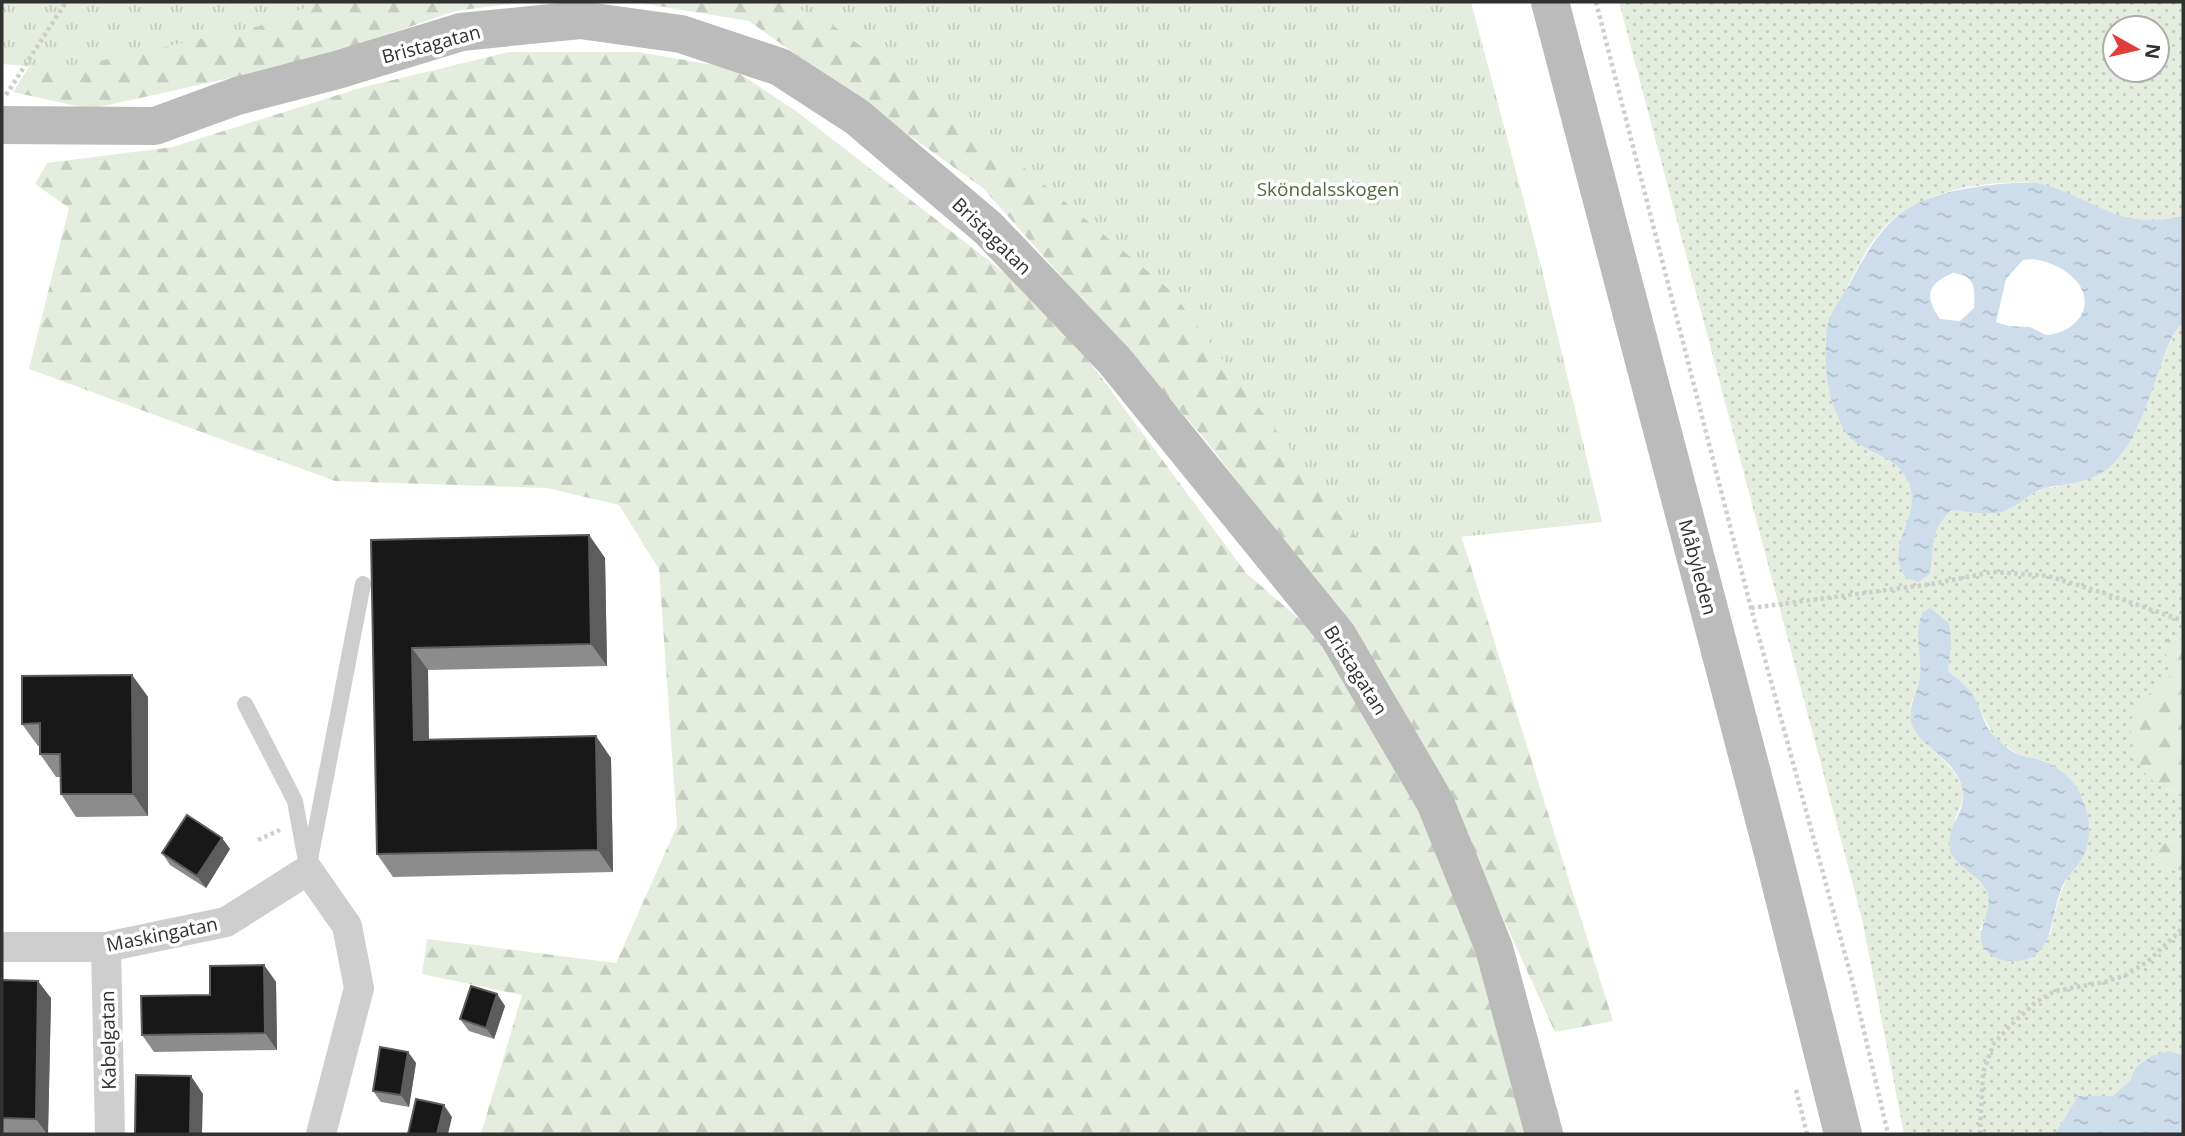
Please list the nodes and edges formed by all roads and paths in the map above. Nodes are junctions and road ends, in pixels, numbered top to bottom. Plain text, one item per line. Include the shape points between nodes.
1 (66, 2) edge
2 (1550, 2) edge
3 (1596, 2) edge
4 (2, 101) edge
5 (2, 125) edge
6 (363, 584) dead end
7 (1751, 608) junction
8 (2183, 621) edge
9 (245, 704) dead end
10 (308, 870) junction
11 (2183, 928) edge
12 (2, 947) edge
13 (106, 947) junction
14 (1796, 1090) dead end
15 (110, 1134) edge
16 (321, 1134) edge
17 (1544, 1134) edge
18 (1807, 1134) edge
19 (1843, 1134) edge
20 (1888, 1134) edge
21 (1980, 1134) edge

1 - 4 path
2 - 19 street, Måbyleden
3 - 7 path
5 - 17 street, Bristagatan via 155,126 237,96 461,32 580,20 681,34 780,67 846,110 988,228 1114,360 1338,636 1435,802 1494,948
6 - 10 lane
7 - 8 path via 1992,572 2048,576
7 - 20 path via 1849,967
9 - 10 lane via 295,802
10 - 13 street, Maskingatan via 226,922
10 - 16 street via 347,926 359,988
11 - 21 path via 2126,975 2055,991 2015,1021 1994,1043 1983,1072
12 - 13 street, Maskingatan
13 - 15 street, Kabelgatan
14 - 18 path

